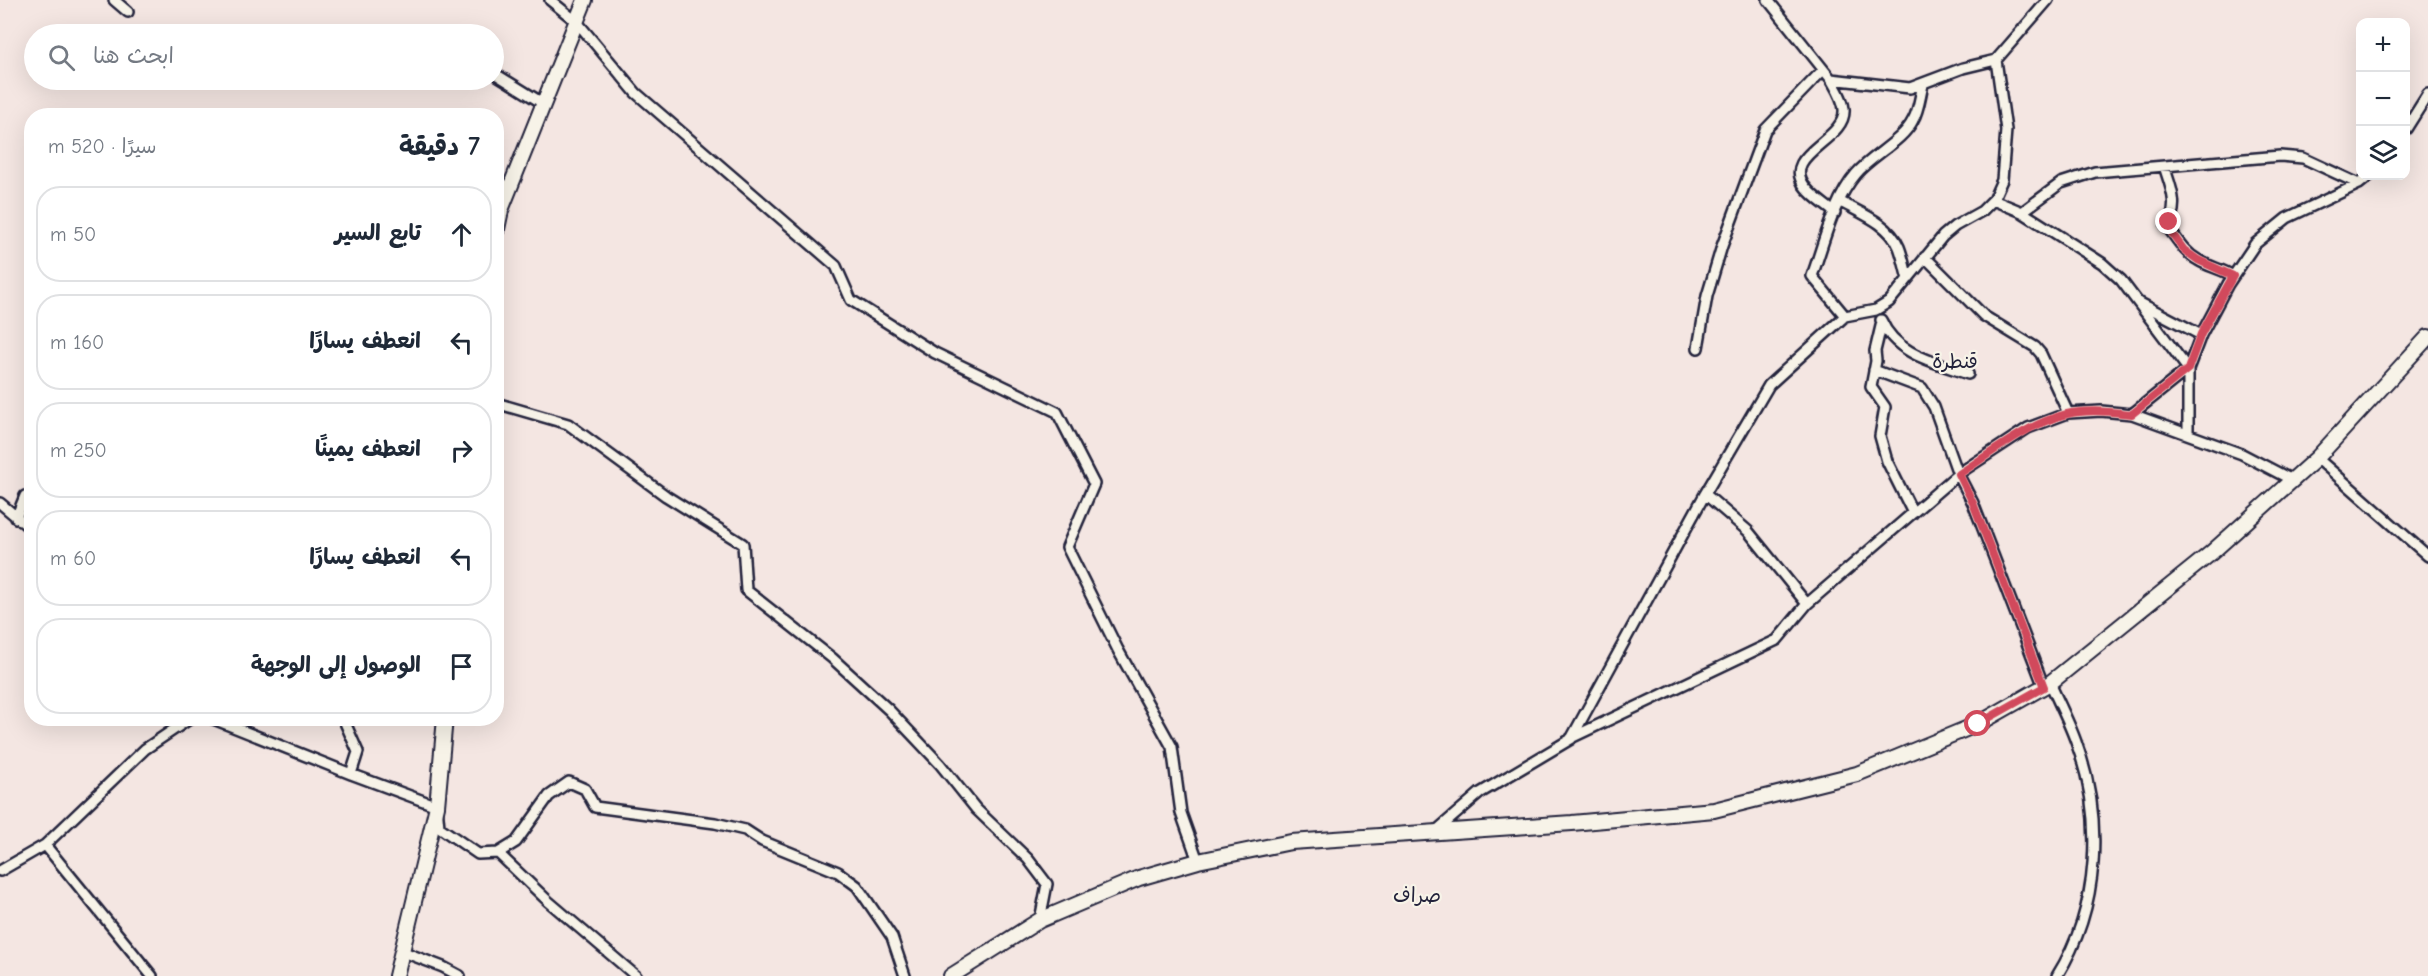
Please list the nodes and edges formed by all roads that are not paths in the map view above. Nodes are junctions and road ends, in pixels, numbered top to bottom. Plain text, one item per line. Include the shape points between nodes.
1 (114, 0) edge
2 (550, 0) edge
3 (585, 0) edge
4 (1768, 0) edge
5 (2048, 0) edge
6 (128, 12) dead end
7 (577, 22) junction
8 (1996, 60) junction
9 (1823, 70) junction
10 (504, 79) edge
11 (1831, 79) junction
12 (1923, 84) junction
13 (2428, 94) edge
14 (544, 104) junction
15 (2408, 126) edge
16 (2164, 166) junction
17 (2364, 180) edge
18 (2359, 184) junction
19 (1993, 200) junction
20 (1839, 201) junction
21 (504, 202) edge
22 (2022, 212) junction
23 (1835, 213) junction
24 (1926, 258) junction
25 (2233, 276) junction
26 (1908, 279) junction
27 (2138, 302) junction
28 (1876, 310) junction
29 (1845, 316) junction
30 (1882, 322) junction
31 (2201, 334) junction
32 (2426, 342) edge
33 (1698, 348) dead end
34 (2188, 369) junction
35 (1874, 370) junction
36 (1968, 374) dead end
37 (504, 406) edge
38 (2068, 414) junction
39 (2132, 414) junction
40 (2188, 434) junction
41 (2317, 458) junction
42 (1959, 474) junction
43 (2294, 481) junction
44 (1705, 494) junction
45 (24, 498) edge
46 (0, 503) edge
47 (1913, 513) junction
48 (16, 518) junction
49 (24, 524) edge
50 (2428, 555) edge
51 (1807, 604) junction
52 (2047, 685) junction
53 (179, 726) edge
54 (231, 726) edge
55 (347, 726) edge
56 (444, 726) edge
57 (1571, 739) junction
58 (351, 774) junction
59 (436, 806) junction
60 (1434, 833) junction
61 (45, 845) junction
62 (498, 853) junction
63 (1198, 861) junction
64 (0, 871) edge
65 (1040, 920) junction
66 (400, 951) junction
67 (152, 976) edge
68 (396, 976) edge
69 (460, 976) edge
70 (636, 976) edge
71 (905, 976) edge
72 (951, 976) edge
73 (2058, 976) edge

1 - 6 street
2 - 7 street
3 - 7 main road
4 - 9 street
5 - 8 street
7 - 14 main road
7 - 63 street via 636,93 836,266 851,300 935,353 1057,412 1094,484 1067,547 1172,747 1181,813
8 - 12 street
8 - 19 street via 2006,130 2002,180
9 - 11 street
9 - 33 street via 1765,130 1722,246 1707,296
10 - 14 street
11 - 12 street via 1910,88
11 - 23 street via 1844,109 1842,121 1806,156 1799,177
12 - 20 street via 1914,119 1906,132 1855,175
13 - 15 street
14 - 21 main road
16 - 18 street via 2280,156 2303,158
16 - 22 street via 2084,175 2061,183
16 - 25 street via 2174,206 2166,225 2184,250
17 - 18 street
18 - 25 street via 2287,218 2255,244
19 - 22 street
19 - 24 street via 1955,225
20 - 23 street
20 - 26 street via 1892,235
22 - 27 street via 2102,262
23 - 29 street via 1812,276
24 - 26 street
24 - 38 street via 1984,315 2035,347
25 - 31 street
26 - 28 street via 1889,302
27 - 31 street
27 - 34 street
28 - 29 street
28 - 30 street
29 - 44 street via 1769,385
30 - 35 street
30 - 36 street via 1906,350
31 - 34 street
32 - 41 main road
34 - 39 street
34 - 40 street
35 - 42 street via 1922,388 1934,407
35 - 47 street via 1871,387 1885,407 1880,436 1898,487
37 - 65 street via 568,424 666,496 743,544 746,590 832,658 889,710 976,809 1028,859 1047,884
38 - 39 street
38 - 42 street via 2028,428
39 - 40 street
40 - 43 street via 2242,454
41 - 43 main road
41 - 50 street
42 - 47 street
42 - 52 street
43 - 52 main road
44 - 51 street via 1748,531
44 - 57 street
45 - 48 street
46 - 48 street
47 - 51 street
48 - 49 street
51 - 57 street via 1777,640
52 - 60 main road via 1978,724 1857,774 1714,810
52 - 73 street via 2076,742 2087,781 2095,837 2084,918
53 - 61 street via 145,749
54 - 58 street
55 - 58 street via 358,752
56 - 59 main road
57 - 60 street via 1480,794
58 - 59 street
59 - 62 street via 440,827 478,854
59 - 66 main road
60 - 63 main road via 1291,842
61 - 64 street
61 - 67 street
62 - 70 street
62 - 71 street via 516,842 549,796 569,782 585,789 595,807 745,830 762,842 838,872 857,886 892,937
63 - 65 main road via 1139,878
65 - 72 main road
66 - 68 main road
66 - 69 street

